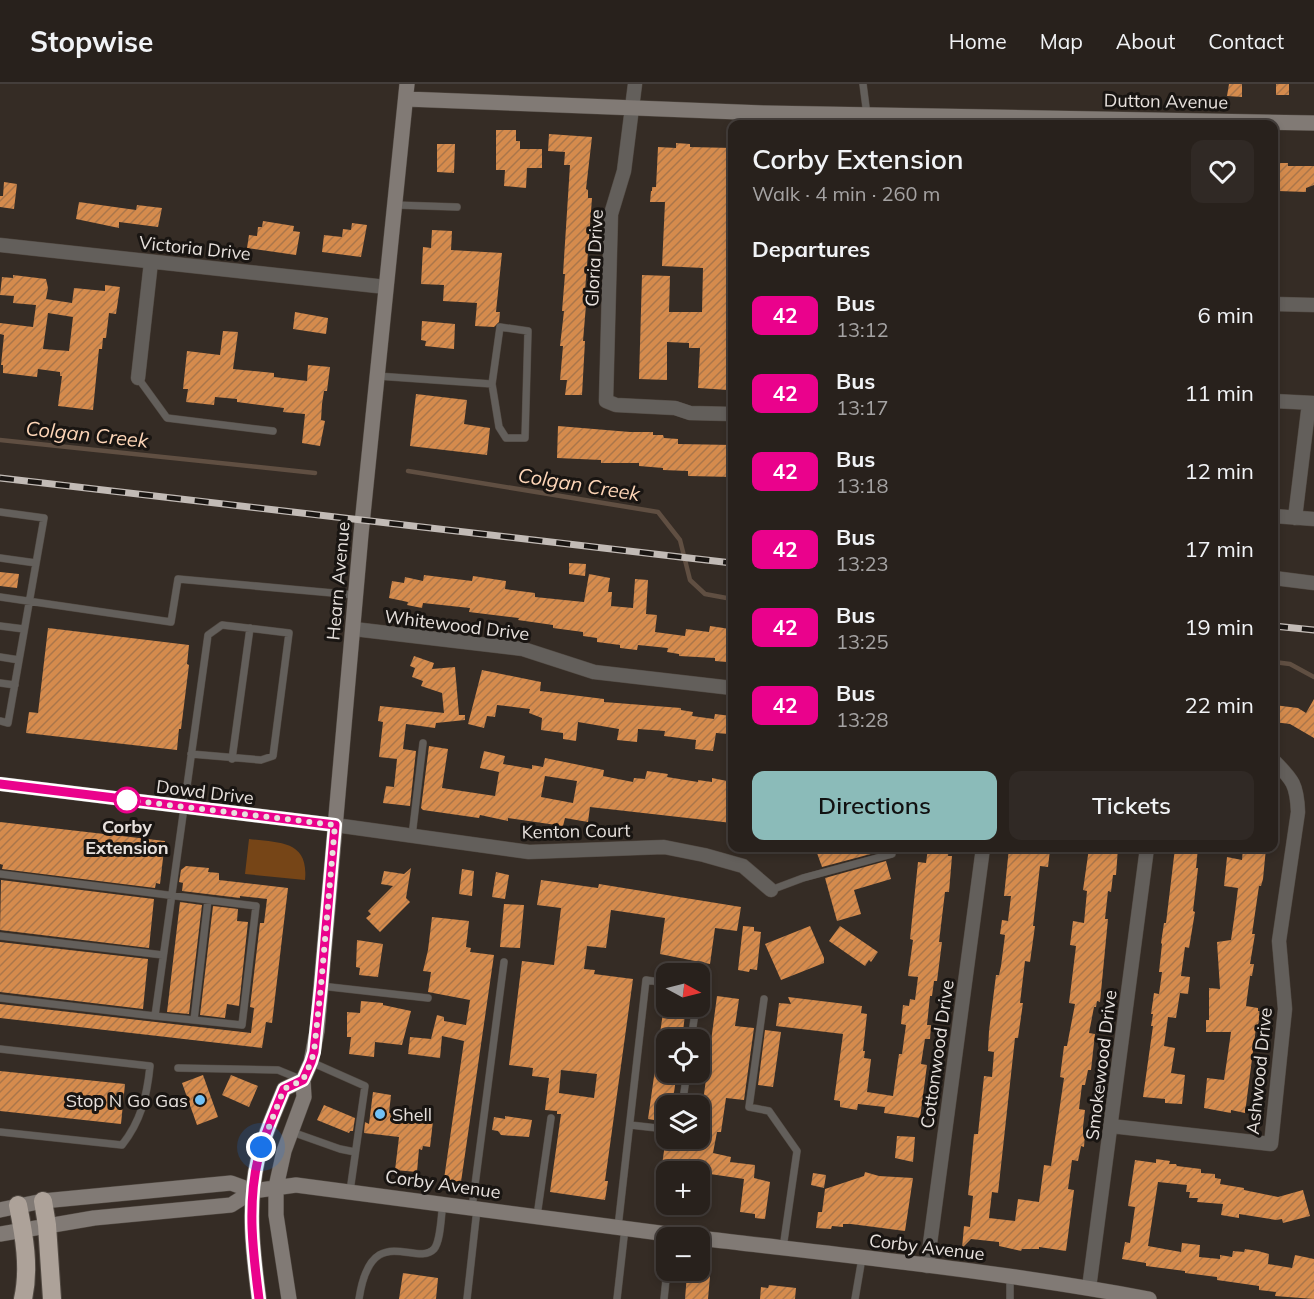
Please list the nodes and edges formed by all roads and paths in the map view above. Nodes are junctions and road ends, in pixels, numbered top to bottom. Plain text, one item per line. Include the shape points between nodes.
1 (635, 84) edge
2 (863, 84) edge
3 (407, 92) edge
4 (633, 109) junction
5 (867, 115) junction
6 (764, 119) edge
7 (933, 120) edge
8 (1278, 123) edge
9 (1314, 123) edge
10 (395, 205) junction
11 (458, 207) dead end
12 (0, 245) edge
13 (151, 262) junction
14 (387, 287) junction
15 (1278, 304) edge
16 (1314, 305) edge
17 (378, 375) junction
18 (138, 378) joint
19 (492, 384) junction
20 (1278, 401) edge
21 (1311, 403) edge
22 (728, 414) edge
23 (273, 431) dead end
24 (0, 512) edge
25 (1278, 516) edge
26 (1295, 518) junction
27 (1314, 519) edge
28 (0, 558) edge
29 (36, 563) junction
30 (1278, 579) edge
31 (1314, 583) edge
32 (357, 595) junction
33 (0, 597) edge
34 (29, 601) junction
35 (0, 626) edge
36 (250, 628) junction
37 (24, 629) junction
38 (354, 629) junction
39 (0, 657) edge
40 (19, 660) junction
41 (0, 683) edge
42 (15, 685) junction
43 (728, 688) edge
44 (0, 722) edge
45 (423, 743) dead end
46 (191, 754) junction
47 (232, 759) junction
48 (1278, 765) edge
49 (0, 784) edge
50 (183, 807) junction
51 (335, 825) junction
52 (412, 836) junction
53 (892, 852) edge
54 (982, 852) edge
55 (1146, 852) edge
56 (0, 874) edge
57 (771, 890) joint
58 (171, 895) junction
59 (208, 900) junction
60 (0, 936) edge
61 (163, 955) junction
62 (504, 962) dead end
63 (656, 981) edge
64 (321, 986) junction
65 (0, 998) edge
66 (428, 998) dead end
67 (764, 999) dead end
68 (155, 1016) junction
69 (194, 1020) junction
70 (0, 1049) edge
71 (311, 1062) junction
72 (178, 1068) dead end
73 (303, 1080) junction
74 (551, 1118) dead end
75 (630, 1125) junction
76 (1111, 1126) junction
77 (656, 1128) edge
78 (291, 1131) junction
79 (0, 1132) edge
80 (355, 1152) junction
81 (276, 1186) junction
82 (253, 1191) junction
83 (350, 1191) junction
84 (43, 1201) junction
85 (443, 1203) junction
86 (18, 1205) junction
87 (475, 1208) junction
88 (0, 1210) edge
89 (537, 1216) junction
90 (47, 1225) junction
91 (622, 1228) junction
92 (23, 1229) junction
93 (656, 1233) edge
94 (0, 1234) edge
95 (710, 1239) edge
96 (783, 1248) junction
97 (862, 1258) junction
98 (927, 1266) junction
99 (1010, 1277) junction
100 (666, 1281) edge
101 (1089, 1288) junction
102 (23, 1299) edge
103 (52, 1299) edge
104 (259, 1299) edge
105 (289, 1299) edge
106 (360, 1299) edge
107 (467, 1299) edge
108 (617, 1299) edge
109 (664, 1299) edge
110 (855, 1299) edge
111 (1011, 1299) edge
112 (1149, 1299) edge

1 - 4 street, Gloria Drive
2 - 5 lane
3 - 4 main road, Dutton Avenue
3 - 10 main road, Hearn Avenue
4 - 6 main road, Dutton Avenue
4 - 22 street, Gloria Drive via 624,171 611,214 606,401 690,413
5 - 6 main road, Dutton Avenue
5 - 7 main road, Dutton Avenue
8 - 9 main road, Dutton Avenue
10 - 11 lane
10 - 14 main road, Hearn Avenue
12 - 13 street, Victoria Drive
13 - 14 street, Victoria Drive
13 - 18 street
14 - 17 main road, Hearn Avenue
15 - 16 street
17 - 19 lane
17 - 32 main road, Hearn Avenue
18 - 23 lane via 167,418
19 - 19 lane via 500,327 528,331 525,438 506,438 499,427
20 - 21 street
21 - 26 street
24 - 29 lane via 44,518
25 - 26 street
26 - 27 street
28 - 29 lane
29 - 34 lane
30 - 31 street
32 - 34 lane via 178,579 171,622
32 - 38 main road, Hearn Avenue
33 - 34 lane
34 - 37 lane
35 - 37 lane
36 - 46 lane via 222,625 208,635
36 - 47 lane
36 - 47 lane via 289,633 273,756 261,760
37 - 40 lane
38 - 43 street, Whitewood Drive via 523,649 594,672
38 - 51 main road, Hearn Avenue
39 - 40 lane
40 - 42 lane
41 - 42 lane
42 - 44 lane via 8,723
45 - 52 lane
46 - 47 lane
46 - 50 lane
48 - 76 street, Ashwood Drive via 1297,791 1298,812 1279,941 1285,1009 1271,1144
49 - 50 street, Dowd Drive
50 - 51 street, Dowd Drive
50 - 58 lane
51 - 52 street, Kenton Court
51 - 64 main road, Hearn Avenue
52 - 57 street, Kenton Court via 529,852 664,847 742,866
53 - 57 lane
54 - 98 street, Cottonwood Drive
55 - 76 street, Smokewood Drive
56 - 58 lane
58 - 59 lane
58 - 61 lane
59 - 69 lane
59 - 69 lane via 256,906 242,1025
60 - 61 lane
61 - 68 lane
62 - 87 lane
63 - 75 lane via 646,980
64 - 66 lane
64 - 71 main road, Hearn Avenue
65 - 68 lane
67 - 96 lane via 749,1107 769,1111 797,1151
68 - 69 lane
70 - 79 lane via 150,1066 146,1099 122,1145
71 - 73 main road, Hearn Avenue
71 - 80 lane via 365,1086
72 - 73 lane via 278,1070
73 - 78 main road, Hearn Avenue via 304,1097
73 - 82 main road, Hearn Avenue via 284,1089 261,1147
74 - 89 lane
75 - 77 lane
75 - 91 lane
76 - 101 street, Smokewood Drive
78 - 80 lane
78 - 81 main road, Hearn Avenue
80 - 83 lane
81 - 82 main road, Corby Avenue
81 - 83 main road, Corby Avenue
81 - 105 main road, Hearn Avenue via 276,1215
82 - 84 main road, Corby Avenue via 231,1183
82 - 90 main road, Corby Avenue via 231,1205
82 - 104 main road, Hearn Avenue
83 - 85 main road, Corby Avenue
84 - 86 main road, Corby Avenue
84 - 90 highway
85 - 87 main road, Corby Avenue
85 - 106 lane via 433,1250 391,1250 380,1254 365,1272
86 - 88 main road, Corby Avenue
86 - 92 highway
87 - 89 main road, Corby Avenue
87 - 107 lane
89 - 91 main road, Corby Avenue
90 - 92 main road, Corby Avenue
90 - 103 highway
91 - 93 main road, Corby Avenue
91 - 108 lane
92 - 94 main road, Corby Avenue
92 - 102 highway
95 - 96 main road, Corby Avenue
96 - 97 main road, Corby Avenue
97 - 98 main road, Corby Avenue
97 - 110 lane
98 - 99 main road, Corby Avenue
99 - 101 main road, Corby Avenue
99 - 111 lane
100 - 109 lane
101 - 112 main road, Corby Avenue

